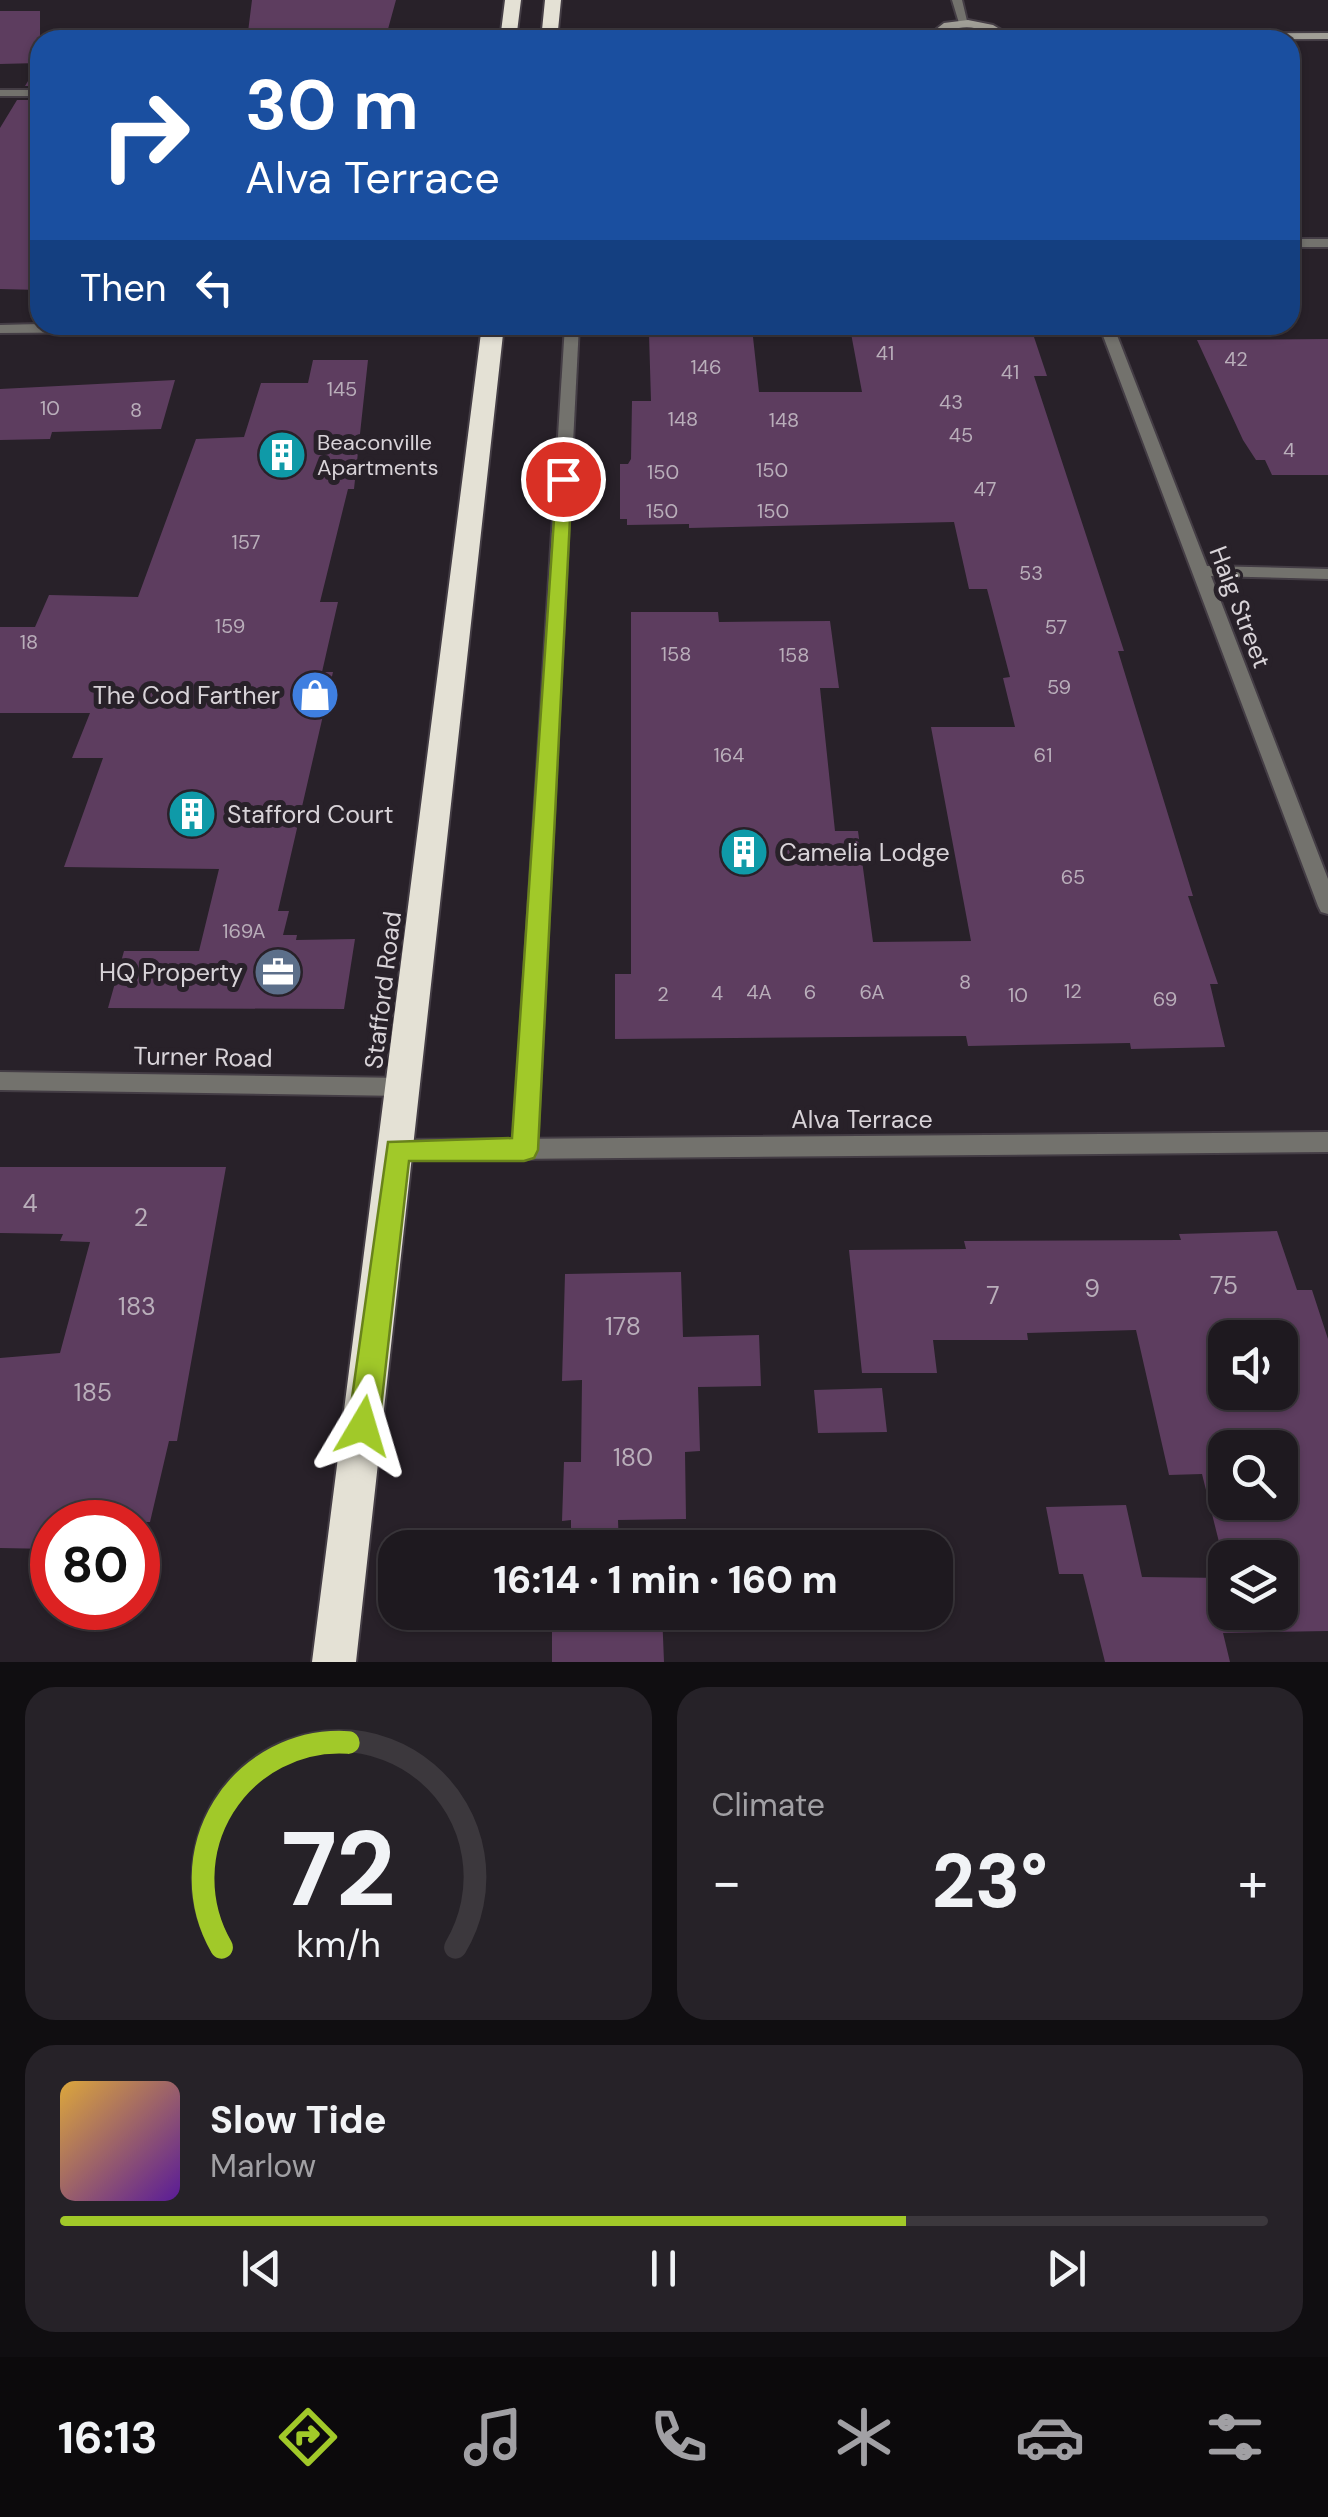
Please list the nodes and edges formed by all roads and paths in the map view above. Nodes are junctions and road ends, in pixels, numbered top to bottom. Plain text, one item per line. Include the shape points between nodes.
1 (513, 0) edge
2 (552, 0) edge
3 (957, 0) edge
4 (964, 23) junction
5 (509, 30) edge
6 (550, 30) edge
7 (941, 30) edge
8 (997, 30) edge
9 (1300, 36) edge
10 (1328, 36) edge
11 (0, 93) edge
12 (30, 93) edge
13 (1300, 243) edge
14 (1328, 243) edge
15 (0, 329) edge
16 (30, 329) edge
17 (492, 335) edge
18 (571, 335) edge
19 (1110, 335) edge
20 (1328, 564) edge
21 (1304, 570) junction
22 (1199, 571) junction
23 (1328, 574) edge
24 (1328, 906) edge
25 (0, 1081) edge
26 (405, 1087) junction
27 (1328, 1142) edge
28 (397, 1150) junction
29 (524, 1150) junction
30 (334, 1662) edge

1 - 5 highway
2 - 6 highway
3 - 4 street
4 - 7 street
4 - 8 street
9 - 10 street
11 - 12 street
13 - 14 street
15 - 16 street
17 - 26 highway, Stafford Road
18 - 29 street
19 - 22 street, Haig Street
20 - 21 street
21 - 22 street
21 - 23 street
22 - 24 street, Haig Street
25 - 26 street, Turner Road
26 - 28 highway, Stafford Road
27 - 29 street, Alva Terrace
28 - 29 street, Alva Terrace
28 - 30 highway, Stafford Road

